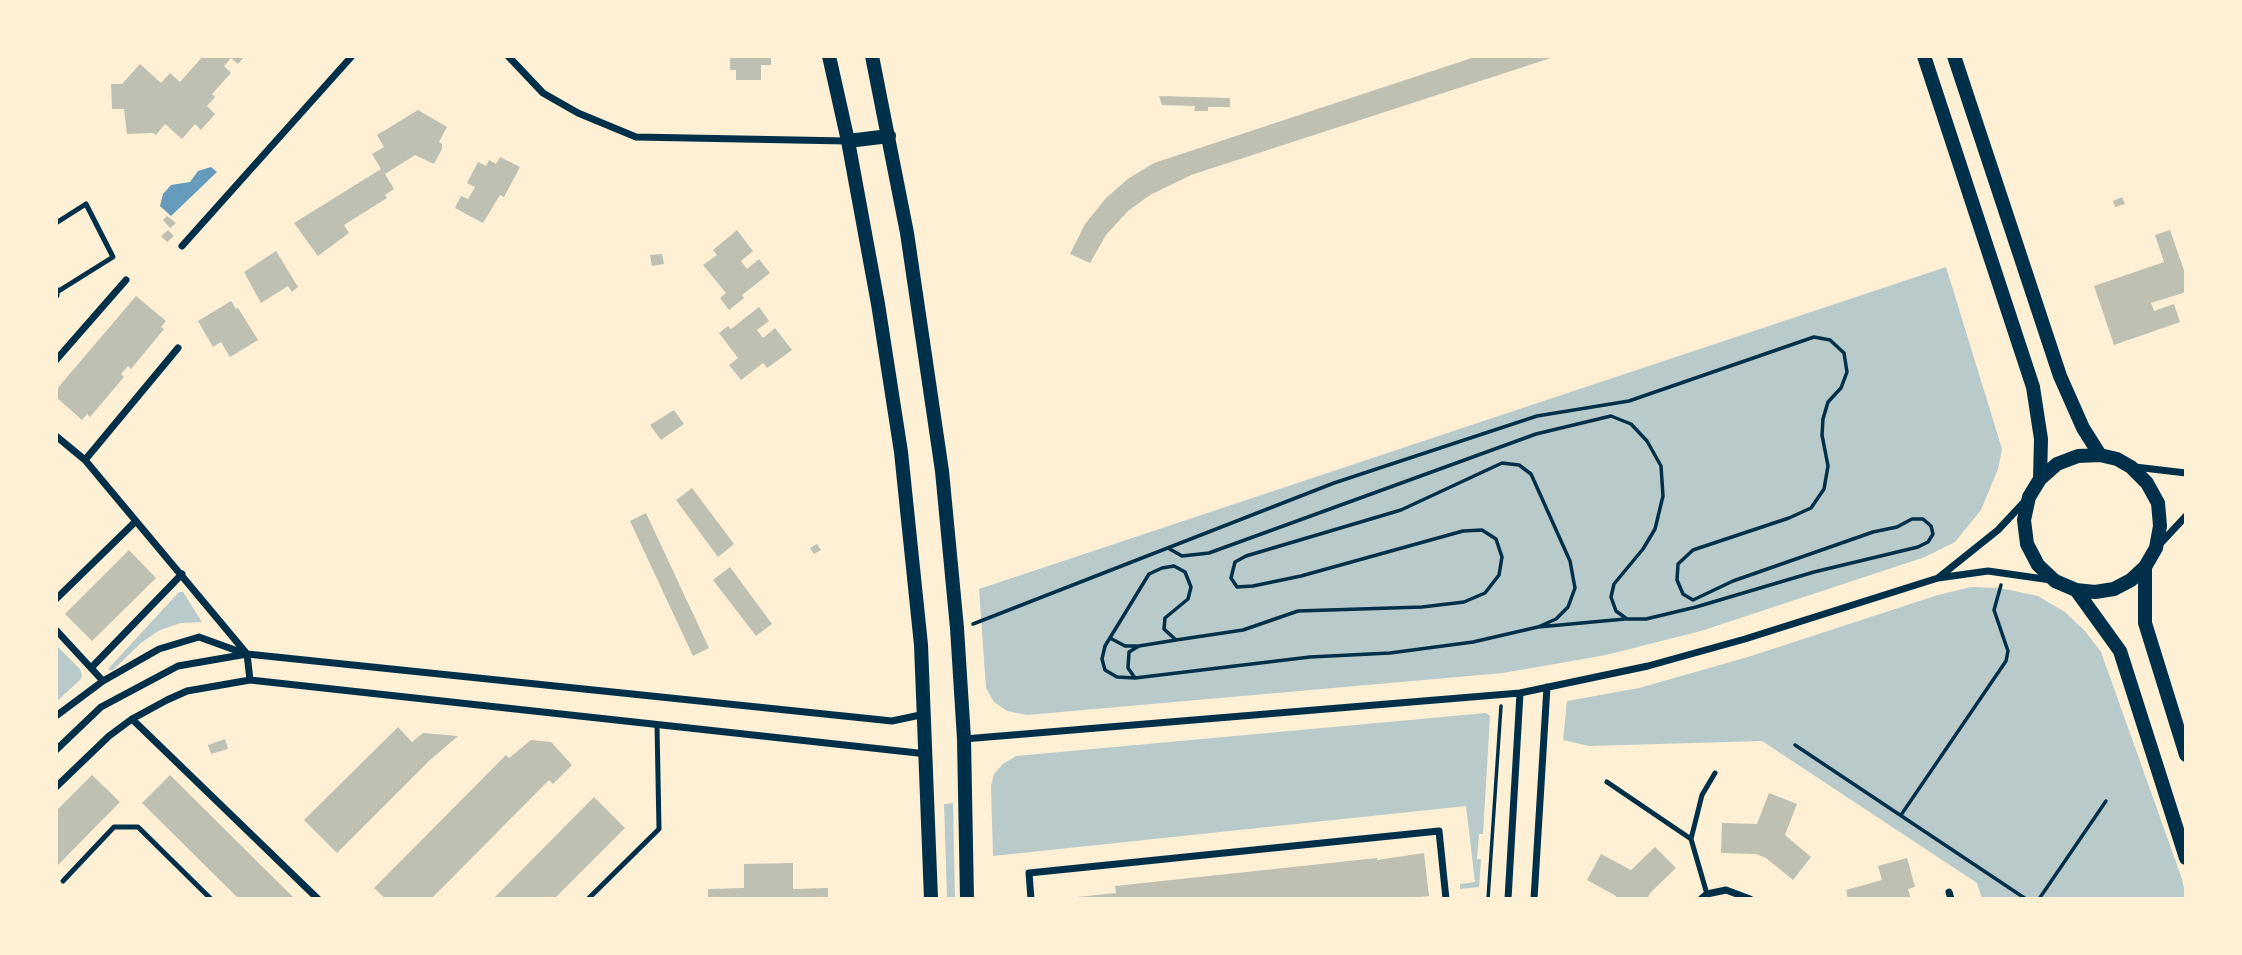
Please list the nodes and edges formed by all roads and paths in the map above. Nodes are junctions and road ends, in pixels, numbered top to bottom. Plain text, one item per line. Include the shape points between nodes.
1 (352, 56) edge
2 (508, 56) edge
3 (828, 56) edge
4 (872, 56) edge
5 (1924, 56) edge
6 (1954, 56) edge
7 (889, 136) junction
8 (848, 141) junction
9 (56, 223) edge
10 (182, 246) dead end
11 (126, 280) dead end
12 (56, 292) edge
13 (178, 348) dead end
14 (56, 359) edge
15 (56, 436) edge
16 (2100, 455) junction
17 (85, 460) junction
18 (2131, 467) junction
19 (2186, 473) edge
20 (2040, 479) junction
21 (2029, 497) junction
22 (2186, 516) edge
23 (136, 521) junction
24 (1168, 548) junction
25 (2156, 548) junction
26 (2145, 567) junction
27 (183, 574) junction
28 (1938, 578) junction
29 (2055, 581) junction
30 (2001, 585) dead end
31 (2076, 590) junction
32 (56, 599) edge
33 (1627, 619) junction
34 (1538, 627) junction
35 (957, 628) junction
36 (56, 629) edge
37 (1110, 638) junction
38 (1176, 639) junction
39 (1139, 646) junction
40 (247, 654) junction
41 (91, 668) junction
42 (1135, 678) junction
43 (250, 680) junction
44 (103, 681) junction
45 (1547, 687) junction
46 (1520, 693) junction
47 (1502, 694) junction
48 (926, 714) junction
49 (56, 716) edge
50 (132, 719) junction
51 (657, 725) junction
52 (964, 739) junction
53 (1796, 745) dead end
54 (56, 750) edge
55 (2186, 752) edge
56 (927, 754) junction
57 (1715, 773) dead end
58 (1607, 782) dead end
59 (56, 787) edge
60 (2106, 801) dead end
61 (1901, 815) junction
62 (1691, 839) junction
63 (2186, 858) edge
64 (63, 881) dead end
65 (1704, 896) edge
66 (211, 899) edge
67 (318, 899) edge
68 (589, 899) edge
69 (931, 899) edge
70 (967, 899) edge
71 (1031, 899) edge
72 (1446, 899) edge
73 (1488, 899) edge
74 (1508, 899) edge
75 (1534, 899) edge
76 (1750, 899) edge
77 (2026, 899) edge
78 (2039, 899) edge

1 - 10 street
2 - 8 street via 543,93 636,137
3 - 8 main road
4 - 7 main road
5 - 20 main road via 2034,387 2041,439
6 - 16 main road via 2060,376
7 - 8 main road
7 - 35 main road via 942,471
8 - 48 main road via 901,452
9 - 12 lane via 86,204 113,257
11 - 14 street
13 - 17 street
15 - 17 street
16 - 18 main road
16 - 20 main road via 2078,456 2057,464
17 - 23 street
18 - 19 street
18 - 25 main road via 2158,503
20 - 21 main road
21 - 28 street via 1998,530
21 - 29 main road via 2024,520 2027,544 2038,565
22 - 25 street
23 - 27 street
23 - 32 street
24 - 33 path via 1182,556 1209,553 1536,434 1611,416 1632,424 1661,466 1662,496 1655,529 1614,584 1611,597 1616,611
24 - 33 path via 1334,483 1537,416 1629,401 1814,337 1830,340 1844,354 1847,372 1823,419 1828,466 1824,489 1811,508 1693,550 1678,564 1677,580 1683,594 1693,600 1733,581 1912,519 1923,519 1931,526 1933,534 1928,541 1696,607
24 - 35 path
25 - 26 main road
26 - 31 main road via 2114,589
26 - 55 main road via 2145,623
27 - 40 street
27 - 41 street
28 - 29 street via 1988,571
28 - 45 street via 1660,663
29 - 31 main road
30 - 61 path via 1994,610 2008,651 2006,662
31 - 63 main road via 2120,651
33 - 34 path
34 - 38 path via 1568,607 1575,588 1570,561 1531,474 1519,465 1502,463 1401,510 1246,556 1234,562 1231,578 1237,587 1253,586 1463,530 1482,530 1496,539 1502,557 1499,575 1485,593 1464,602 1423,607 1298,611 1243,630
34 - 42 path via 1473,642 1390,653 1310,657
35 - 52 main road
36 - 41 street
37 - 38 path via 1149,574 1174,566 1185,572 1191,587 1188,598 1165,618 1164,629
37 - 39 path via 1125,646
37 - 42 path via 1102,659 1105,670 1117,677
38 - 39 path
39 - 42 path via 1129,652 1128,668
40 - 43 street
40 - 44 street via 200,637 159,649
40 - 48 street via 892,721
40 - 54 street via 178,666 101,707
41 - 44 street
43 - 50 street via 187,691
43 - 51 street
44 - 49 street
45 - 46 street
45 - 75 street
46 - 47 street
46 - 74 street
47 - 52 street
47 - 73 path
48 - 56 main road
50 - 59 street
50 - 67 street
51 - 56 street
51 - 68 lane via 659,829
52 - 70 main road
53 - 61 path
56 - 69 main road
57 - 62 lane via 1702,794
58 - 62 lane
60 - 78 path
61 - 77 path
62 - 65 lane
64 - 66 lane via 114,827 138,827
65 - 76 street via 1726,890
71 - 72 street via 1029,873 1439,831

